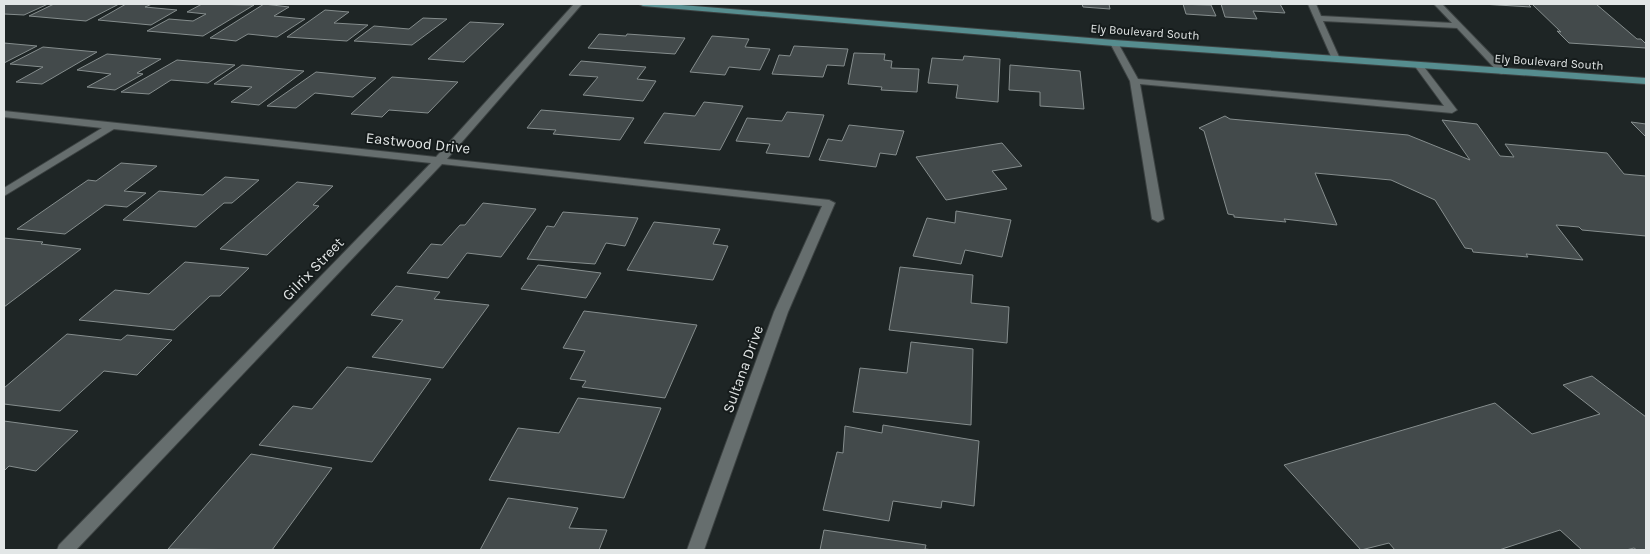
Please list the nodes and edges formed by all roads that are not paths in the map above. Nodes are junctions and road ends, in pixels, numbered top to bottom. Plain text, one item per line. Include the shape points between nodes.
1 (578, 4) edge
2 (643, 4) edge
3 (1312, 4) edge
4 (1438, 4) edge
5 (1318, 18) junction
6 (1459, 26) junction
7 (1114, 43) junction
8 (1336, 59) junction
9 (1418, 65) junction
10 (1502, 71) junction
11 (1135, 81) junction
12 (1646, 81) edge
13 (4, 114) edge
14 (112, 126) junction
15 (438, 161) junction
16 (4, 193) edge
17 (829, 203) joint
18 (1158, 219) dead end
19 (65, 550) edge
20 (696, 550) edge

1 - 15 street, Gilrix Street
2 - 7 main road, Ely Boulevard South
3 - 5 street
4 - 6 street
5 - 6 street
5 - 8 street
6 - 10 street
7 - 8 main road, Ely Boulevard South
7 - 11 street
8 - 9 main road, Ely Boulevard South
9 - 10 main road, Ely Boulevard South
9 - 11 street via 1452,110
10 - 12 main road, Ely Boulevard South
11 - 18 street
13 - 14 street, Eastwood Drive
14 - 15 street, Eastwood Drive
14 - 16 street
15 - 17 street, Eastwood Drive
15 - 19 street, Gilrix Street
17 - 20 street, Sultana Drive via 781,312

